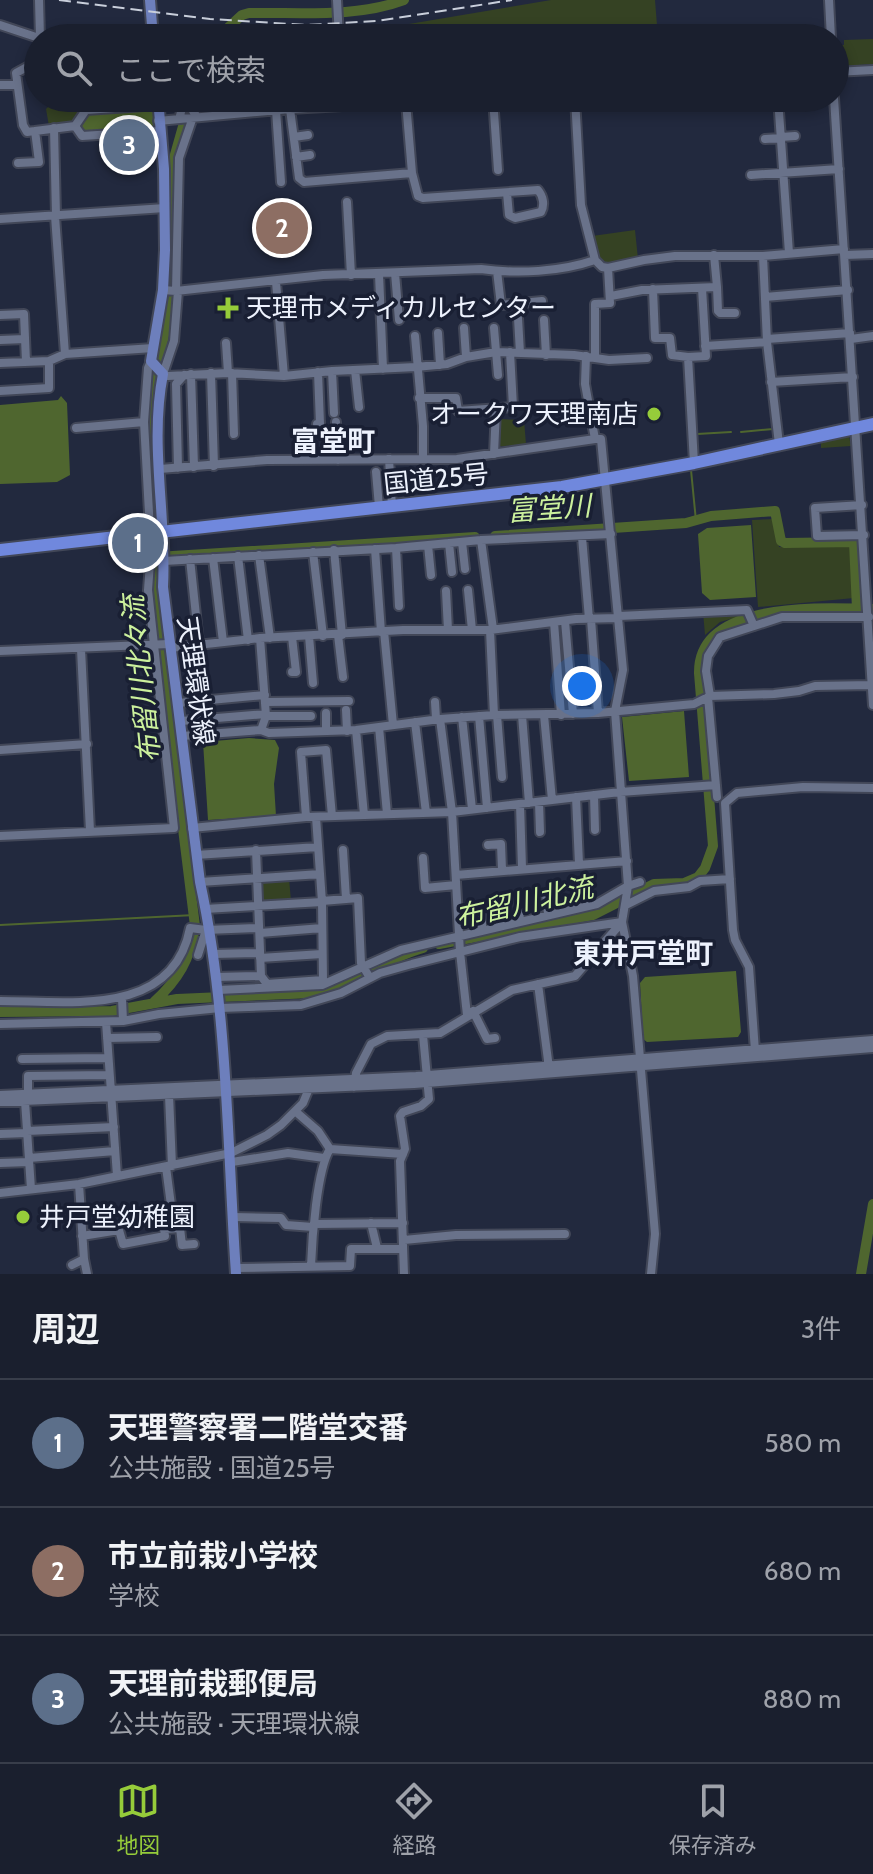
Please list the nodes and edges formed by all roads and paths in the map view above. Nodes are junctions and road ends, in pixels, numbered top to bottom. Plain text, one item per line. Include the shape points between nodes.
1 (39, 0) edge
2 (150, 0) edge
3 (829, 0) edge
4 (40, 24) edge
5 (152, 24) edge
6 (830, 24) edge
7 (0, 25) edge
8 (24, 33) edge
9 (24, 69) edge
10 (873, 70) edge
11 (849, 71) edge
12 (0, 85) edge
13 (17, 85) junction
14 (85, 112) edge
15 (158, 112) edge
16 (181, 112) edge
17 (193, 112) edge
18 (252, 112) edge
19 (276, 112) edge
20 (290, 112) edge
21 (407, 112) edge
22 (494, 112) edge
23 (576, 112) edge
24 (779, 112) edge
25 (835, 112) edge
26 (194, 117) junction
27 (179, 119) junction
28 (75, 126) junction
29 (159, 126) junction
30 (54, 128) junction
31 (35, 131) junction
32 (308, 135) dead end
33 (795, 136) dead end
34 (294, 137) junction
35 (781, 137) junction
36 (765, 139) dead end
37 (310, 155) dead end
38 (296, 157) junction
39 (18, 163) dead end
40 (325, 167) dead end
41 (179, 168) junction
42 (164, 169) junction
43 (839, 169) junction
44 (498, 170) dead end
45 (412, 173) junction
46 (783, 173) junction
47 (751, 175) dead end
48 (326, 179) junction
49 (281, 182) dead end
50 (507, 193) junction
51 (347, 202) dead end
52 (165, 210) junction
53 (180, 211) junction
54 (56, 216) junction
55 (0, 219) edge
56 (845, 252) junction
57 (789, 253) junction
58 (873, 254) edge
59 (714, 255) junction
60 (763, 256) junction
61 (595, 260) junction
62 (608, 268) junction
63 (497, 271) junction
64 (395, 273) junction
65 (379, 274) junction
66 (351, 275) junction
67 (276, 282) junction
68 (717, 287) junction
69 (702, 288) junction
70 (653, 289) junction
71 (163, 290) junction
72 (848, 290) junction
73 (177, 291) junction
74 (611, 296) junction
75 (765, 297) junction
76 (542, 301) dead end
77 (501, 305) junction
78 (735, 313) dead end
79 (0, 315) edge
80 (502, 315) dead end
81 (518, 318) dead end
82 (399, 320) dead end
83 (544, 320) dead end
84 (464, 328) dead end
85 (494, 328) dead end
86 (438, 333) dead end
87 (415, 336) dead end
88 (851, 336) junction
89 (873, 336) edge
90 (25, 339) junction
91 (0, 340) edge
92 (767, 341) junction
93 (226, 343) dead end
94 (705, 346) junction
95 (153, 348) junction
96 (496, 352) junction
97 (515, 352) junction
98 (65, 354) junction
99 (546, 355) junction
100 (466, 357) junction
101 (591, 357) junction
102 (688, 357) junction
103 (647, 358) dead end
104 (49, 361) junction
105 (26, 362) junction
106 (0, 363) edge
107 (440, 365) junction
108 (416, 367) junction
109 (156, 368) junction
110 (383, 369) junction
111 (355, 370) junction
112 (332, 371) junction
113 (318, 372) junction
114 (211, 373) junction
115 (230, 373) junction
116 (187, 374) junction
117 (498, 375) dead end
118 (284, 376) junction
119 (853, 377) junction
120 (771, 382) junction
121 (0, 391) edge
122 (145, 396) junction
123 (160, 396) junction
124 (419, 398) junction
125 (359, 407) dead end
126 (496, 409) junction
127 (144, 422) junction
128 (317, 424) dead end
129 (873, 424) edge
130 (76, 428) dead end
131 (857, 428) junction
132 (234, 434) dead end
133 (595, 439) junction
134 (779, 444) junction
135 (494, 454) junction
136 (423, 458) junction
137 (389, 459) junction
138 (338, 460) junction
139 (694, 463) junction
140 (214, 466) junction
141 (194, 467) junction
142 (178, 468) junction
143 (160, 469) junction
144 (376, 472) dead end
145 (606, 480) junction
146 (862, 505) junction
147 (392, 506) junction
148 (379, 507) junction
149 (611, 530) junction
150 (156, 532) junction
151 (867, 532) edge
152 (582, 537) junction
153 (481, 540) junction
154 (462, 542) junction
155 (449, 543) junction
156 (428, 545) junction
157 (396, 548) junction
158 (375, 549) junction
159 (0, 550) edge
160 (334, 550) junction
161 (313, 552) junction
162 (259, 555) junction
163 (238, 556) junction
164 (164, 558) junction
165 (213, 558) junction
166 (190, 559) junction
167 (870, 567) edge
168 (465, 569) dead end
169 (452, 572) dead end
170 (431, 575) dead end
171 (468, 590) dead end
172 (446, 591) dead end
173 (870, 600) edge
174 (399, 606) dead end
175 (869, 616) junction
176 (619, 617) junction
177 (590, 619) junction
178 (565, 621) junction
179 (554, 622) junction
180 (754, 625) junction
181 (491, 629) junction
182 (448, 630) junction
183 (472, 630) junction
184 (382, 632) junction
185 (340, 635) junction
186 (309, 636) junction
187 (323, 636) junction
188 (292, 637) junction
189 (265, 638) junction
190 (248, 640) junction
191 (223, 642) junction
192 (199, 644) junction
193 (169, 646) junction
194 (155, 647) junction
195 (81, 649) junction
196 (0, 651) edge
197 (292, 672) dead end
198 (343, 677) dead end
199 (313, 683) dead end
200 (872, 685) edge
201 (708, 697) junction
202 (266, 698) junction
203 (435, 702) dead end
204 (178, 703) junction
205 (873, 705) edge
206 (615, 711) junction
207 (326, 713) dead end
208 (598, 713) junction
209 (573, 714) junction
210 (266, 715) junction
211 (495, 715) junction
212 (522, 715) junction
213 (544, 715) junction
214 (561, 715) junction
215 (311, 716) dead end
216 (479, 716) junction
217 (462, 717) junction
218 (438, 719) junction
219 (181, 721) junction
220 (415, 722) junction
221 (393, 725) junction
222 (379, 727) junction
223 (261, 730) junction
224 (352, 730) junction
225 (326, 731) junction
226 (182, 736) junction
227 (87, 744) junction
228 (0, 750) edge
229 (500, 774) dead end
230 (716, 785) junction
231 (873, 788) edge
232 (620, 792) junction
233 (594, 795) junction
234 (576, 797) junction
235 (717, 797) dead end
236 (552, 800) junction
237 (529, 803) junction
238 (487, 808) junction
239 (472, 809) junction
240 (452, 812) junction
241 (426, 813) junction
242 (387, 814) junction
243 (364, 815) junction
244 (332, 816) junction
245 (306, 817) junction
246 (316, 817) junction
247 (192, 828) junction
248 (595, 830) dead end
249 (90, 831) junction
250 (540, 832) dead end
251 (0, 836) edge
252 (488, 845) dead end
253 (318, 847) junction
254 (256, 850) junction
255 (343, 850) dead end
256 (196, 855) junction
257 (423, 858) dead end
258 (627, 861) junction
259 (579, 864) junction
260 (522, 868) junction
261 (502, 870) junction
262 (320, 874) junction
263 (257, 878) junction
264 (730, 879) junction
265 (456, 880) junction
266 (200, 882) junction
267 (640, 882) dead end
268 (628, 888) junction
269 (546, 893) dead end
270 (518, 896) dead end
271 (346, 899) junction
272 (322, 901) junction
273 (626, 904) junction
274 (258, 906) junction
275 (205, 909) junction
276 (482, 910) dead end
277 (500, 911) dead end
278 (548, 914) junction
279 (520, 921) junction
280 (622, 922) junction
281 (500, 925) junction
282 (322, 928) junction
283 (482, 929) junction
284 (207, 930) junction
285 (260, 930) junction
286 (459, 937) junction
287 (460, 952) junction
288 (213, 954) junction
289 (322, 954) junction
290 (198, 955) dead end
291 (260, 955) junction
292 (363, 967) junction
293 (261, 976) junction
294 (216, 977) junction
295 (370, 978) junction
296 (538, 984) junction
297 (218, 992) junction
298 (122, 998) junction
299 (0, 1001) edge
300 (220, 1008) junction
301 (470, 1013) junction
302 (123, 1021) junction
303 (106, 1022) junction
304 (0, 1024) edge
305 (423, 1035) junction
306 (157, 1037) dead end
307 (107, 1038) junction
308 (495, 1038) dead end
309 (873, 1040) edge
310 (873, 1048) edge
311 (755, 1053) junction
312 (106, 1058) dead end
313 (638, 1062) junction
314 (549, 1069) junction
315 (109, 1075) junction
316 (428, 1079) junction
317 (354, 1083) junction
318 (310, 1085) junction
319 (226, 1089) junction
320 (111, 1094) junction
321 (0, 1095) edge
322 (169, 1095) junction
323 (26, 1096) junction
324 (0, 1102) edge
325 (295, 1111) junction
326 (114, 1127) junction
327 (27, 1132) junction
328 (0, 1134) edge
329 (330, 1149) junction
330 (115, 1151) junction
331 (403, 1154) junction
332 (231, 1157) junction
333 (324, 1158) junction
334 (29, 1160) junction
335 (0, 1163) edge
336 (169, 1166) junction
337 (117, 1176) junction
338 (79, 1184) junction
339 (31, 1189) junction
340 (0, 1193) edge
341 (233, 1217) junction
342 (371, 1223) junction
343 (403, 1223) junction
344 (314, 1225) junction
345 (174, 1228) junction
346 (565, 1234) dead end
347 (82, 1236) junction
348 (194, 1244) dead end
349 (403, 1245) junction
350 (377, 1248) junction
351 (84, 1259) junction
352 (72, 1265) dead end
353 (311, 1266) junction
354 (236, 1271) edge
355 (87, 1274) edge
356 (404, 1274) edge
357 (651, 1274) edge

1 - 4 street
2 - 5 main road
3 - 6 street
7 - 8 street
9 - 13 street via 16,73
10 - 11 street
12 - 13 street
13 - 31 street via 24,130
14 - 28 street
15 - 29 main road, 天理環状線
16 - 27 street
17 - 26 street
18 - 26 street
19 - 49 street
20 - 34 street
21 - 45 street
22 - 44 street
23 - 61 street via 581,205
24 - 35 street
25 - 43 street
26 - 27 street
26 - 41 street
27 - 29 street
28 - 29 street via 82,136
28 - 30 street
29 - 42 main road, 天理環状線
30 - 31 street
30 - 54 street
31 - 39 street via 39,162
32 - 34 street
33 - 35 street
34 - 38 street
35 - 36 street
35 - 46 street
37 - 38 street
38 - 48 street via 304,182
40 - 48 street
41 - 42 street
41 - 53 street
42 - 52 main road, 天理環状線
43 - 46 street
43 - 56 street
45 - 48 street
45 - 50 street via 423,198
46 - 47 street
46 - 57 street
50 - 50 street via 538,190 543,208 515,218 509,215
51 - 66 street
52 - 53 street
52 - 54 street
52 - 71 main road, 天理環状線
53 - 73 street
54 - 55 street
54 - 98 street
56 - 57 street
56 - 58 street
56 - 72 street
57 - 60 street
59 - 60 street
59 - 62 street
59 - 68 street
60 - 75 street
61 - 62 street
61 - 63 street
62 - 74 street
63 - 64 street
63 - 77 street
64 - 65 street
64 - 82 street
65 - 66 street
65 - 110 street
66 - 67 street
67 - 73 street
67 - 118 street
68 - 69 street
68 - 78 street via 718,311
69 - 70 street
69 - 94 street
70 - 74 street
70 - 102 street via 655,338 670,338 672,355
71 - 73 street
71 - 95 main road, 天理環状線
72 - 75 street
72 - 88 street
73 - 109 street via 174,341
74 - 101 street via 610,303 595,304
75 - 92 street
76 - 77 street
77 - 80 street
79 - 90 street via 24,314
81 - 97 street
83 - 99 street
84 - 100 street
85 - 96 street
86 - 107 street
87 - 108 street
88 - 89 street
88 - 92 street
88 - 119 street
90 - 91 street
90 - 105 street
92 - 94 street
92 - 120 street
93 - 115 street
94 - 102 street via 706,356
95 - 98 street
95 - 109 main road, 天理環状線
96 - 97 street
96 - 100 street
96 - 117 street
97 - 99 street
97 - 126 street via 513,407
98 - 104 street
99 - 101 street
100 - 107 street
101 - 103 street
101 - 133 street via 585,384
102 - 139 street
104 - 105 street
104 - 121 street via 49,388
105 - 106 street
107 - 108 street
108 - 110 street
108 - 124 street
109 - 116 street
109 - 122 street
109 - 123 main road, 天理環状線
110 - 111 street
111 - 112 street
111 - 125 street
112 - 113 street
112 - 138 street
113 - 118 street
113 - 128 street
114 - 115 street
114 - 116 street
114 - 140 street
115 - 118 street
115 - 132 street
116 - 141 street
116 - 142 street via 176,384
119 - 120 street
119 - 131 street
120 - 134 street
122 - 123 street
122 - 127 street
123 - 143 main road, 天理環状線
124 - 126 street via 456,398 458,411
124 - 136 street
126 - 135 street
127 - 130 street
127 - 150 street
129 - 131 highway, 国道25号
131 - 134 highway, 国道25号
131 - 146 street
133 - 135 street
133 - 145 street via 601,439
134 - 139 highway, 国道25号
135 - 136 street
136 - 137 street
137 - 138 street
137 - 147 street
138 - 140 street
139 - 145 highway, 国道25号
140 - 141 street
141 - 142 street
142 - 143 street
143 - 150 main road, 天理環状線
144 - 148 street
145 - 147 highway, 国道25号
145 - 149 street
146 - 151 street
146 - 151 street via 815,508 817,536
147 - 148 highway, 国道25号
148 - 150 highway, 国道25号
149 - 152 street
149 - 176 street
150 - 159 highway, 国道25号
150 - 164 main road, 天理環状線
150 - 194 street via 148,590
151 - 167 street
152 - 153 street
152 - 177 street
153 - 154 street
153 - 181 street
154 - 155 street
154 - 168 street
155 - 156 street
155 - 169 street
156 - 157 street
156 - 170 street
157 - 158 street
157 - 174 street
158 - 160 street
158 - 184 street
160 - 161 street
160 - 185 street
161 - 162 street
161 - 187 street
162 - 163 street
162 - 189 street
163 - 165 street
163 - 190 street
164 - 166 street
164 - 193 main road, 天理環状線
165 - 166 street
165 - 191 street
166 - 192 street
167 - 173 street
171 - 183 street
172 - 182 street
173 - 175 street
175 - 180 street via 797,616
175 - 200 street
176 - 177 street
176 - 180 street via 750,612
176 - 206 street via 623,681
177 - 178 street
177 - 208 street
178 - 179 street
178 - 209 street
179 - 181 street
179 - 214 street
180 - 201 street via 713,645 706,671
181 - 183 street
181 - 211 street
182 - 183 street
182 - 184 street
184 - 185 street
184 - 221 street
185 - 187 street
185 - 198 street
186 - 187 street
186 - 188 street
186 - 199 street
188 - 189 street
188 - 197 street
189 - 190 street
189 - 202 street
190 - 191 street
191 - 192 street
192 - 193 street
193 - 194 street
193 - 204 main road, 天理環状線
194 - 195 street
194 - 249 street via 174,828
195 - 196 street
195 - 227 street
200 - 201 street
200 - 205 street
201 - 206 street
201 - 230 street
202 - 204 street
202 - 210 street
202 - 224 street via 348,706
203 - 218 street
204 - 219 main road, 天理環状線
206 - 208 street
206 - 232 street
207 - 225 street
208 - 209 street
209 - 214 street
210 - 215 street
210 - 219 street
210 - 223 street
211 - 212 street
211 - 216 street
211 - 229 street
212 - 213 street
212 - 237 street
213 - 214 street
213 - 236 street
216 - 217 street
216 - 238 street
217 - 218 street
217 - 239 street
218 - 220 street
218 - 240 street
219 - 226 main road, 天理環状線
220 - 221 street
220 - 241 street
221 - 222 street
222 - 224 street
222 - 242 street
223 - 225 street
223 - 226 street
224 - 225 street
224 - 243 street
226 - 247 main road, 天理環状線
227 - 228 street
227 - 249 street
230 - 232 street
230 - 235 street
231 - 264 street via 803,787 732,795 724,809
232 - 233 street
232 - 258 street
233 - 234 street
233 - 248 street
234 - 236 street
234 - 259 street
236 - 237 street
237 - 238 street
237 - 250 street
237 - 260 street
238 - 239 street
239 - 240 street
240 - 241 street
240 - 265 street
241 - 242 street
242 - 243 street
243 - 244 street
244 - 245 street via 326,750 301,752
244 - 246 street
245 - 246 street
245 - 247 street
246 - 253 street
247 - 256 main road, 天理環状線
249 - 251 street
252 - 261 street via 501,844
253 - 254 street
253 - 262 street
254 - 256 street
254 - 263 street
255 - 271 street
256 - 266 main road, 天理環状線
257 - 265 street via 425,888
258 - 259 street
258 - 268 street
259 - 260 street
260 - 261 street
261 - 265 street
262 - 263 street
262 - 272 street
263 - 266 street
263 - 274 street
264 - 273 street via 654,891
264 - 311 street via 735,940 749,967
265 - 286 street
266 - 275 main road, 天理環状線
267 - 268 street
268 - 273 street
268 - 278 street via 597,904
269 - 278 street
270 - 279 street
271 - 272 street
271 - 292 street via 358,898
272 - 274 street
272 - 282 street
273 - 280 street
274 - 275 street
274 - 285 street
275 - 284 main road, 天理環状線
276 - 283 street
277 - 281 street
278 - 279 street
279 - 281 street
280 - 287 street
280 - 296 street via 575,976
280 - 313 street via 633,976
281 - 283 street
282 - 285 street
282 - 289 street
283 - 286 street
284 - 285 street
284 - 288 main road, 天理環状線
284 - 290 street
284 - 298 street via 190,928 170,971 156,985
285 - 291 street
286 - 287 street
286 - 292 street via 401,950
287 - 295 street
287 - 301 street
288 - 291 street
288 - 294 main road, 天理環状線
289 - 291 street
289 - 293 street via 323,980 267,984
291 - 293 street
292 - 295 street
292 - 297 street via 312,987
293 - 294 street
294 - 297 main road, 天理環状線
295 - 300 street via 310,1003
296 - 301 street via 512,990
296 - 314 street
297 - 300 main road, 天理環状線
298 - 299 street
298 - 302 street
300 - 302 street
300 - 319 main road, 天理環状線
301 - 305 street via 446,1030
301 - 308 street via 487,1039
302 - 303 street
303 - 304 street
303 - 307 street
305 - 316 street
305 - 317 street via 387,1036 371,1044
306 - 307 street
307 - 315 street
309 - 311 street
310 - 311 street
311 - 313 street
312 - 323 street via 22,1057
313 - 314 street
313 - 357 street via 655,1234
314 - 316 street
315 - 320 street
315 - 323 street via 28,1076
316 - 317 street
316 - 331 street via 426,1103 400,1116
317 - 318 street
318 - 319 street
318 - 325 street
319 - 320 street
319 - 322 street
319 - 332 main road, 天理環状線
320 - 322 street
320 - 323 street
320 - 326 street
321 - 323 street
322 - 336 street
323 - 324 street
323 - 327 street
325 - 329 street
325 - 332 street
326 - 327 street
326 - 330 street
327 - 328 street
327 - 334 street
329 - 331 street
329 - 333 street
330 - 334 street
330 - 337 street
331 - 343 street
332 - 333 street via 296,1153
332 - 336 street
332 - 341 main road, 天理環状線
333 - 344 street
334 - 335 street
334 - 339 street
336 - 337 street
336 - 345 street
337 - 338 street
338 - 339 street
338 - 347 street
339 - 340 street
341 - 344 street
341 - 354 main road, 天理環状線
342 - 343 street
342 - 344 street
342 - 350 street
343 - 349 street
344 - 353 street
345 - 347 street via 164,1229 165,1236 123,1244 119,1230
345 - 348 street via 181,1229 182,1245
346 - 349 street via 456,1235
347 - 351 street
349 - 350 street
349 - 356 street
350 - 353 street via 351,1249 350,1266
351 - 352 street
351 - 355 street
353 - 354 street

